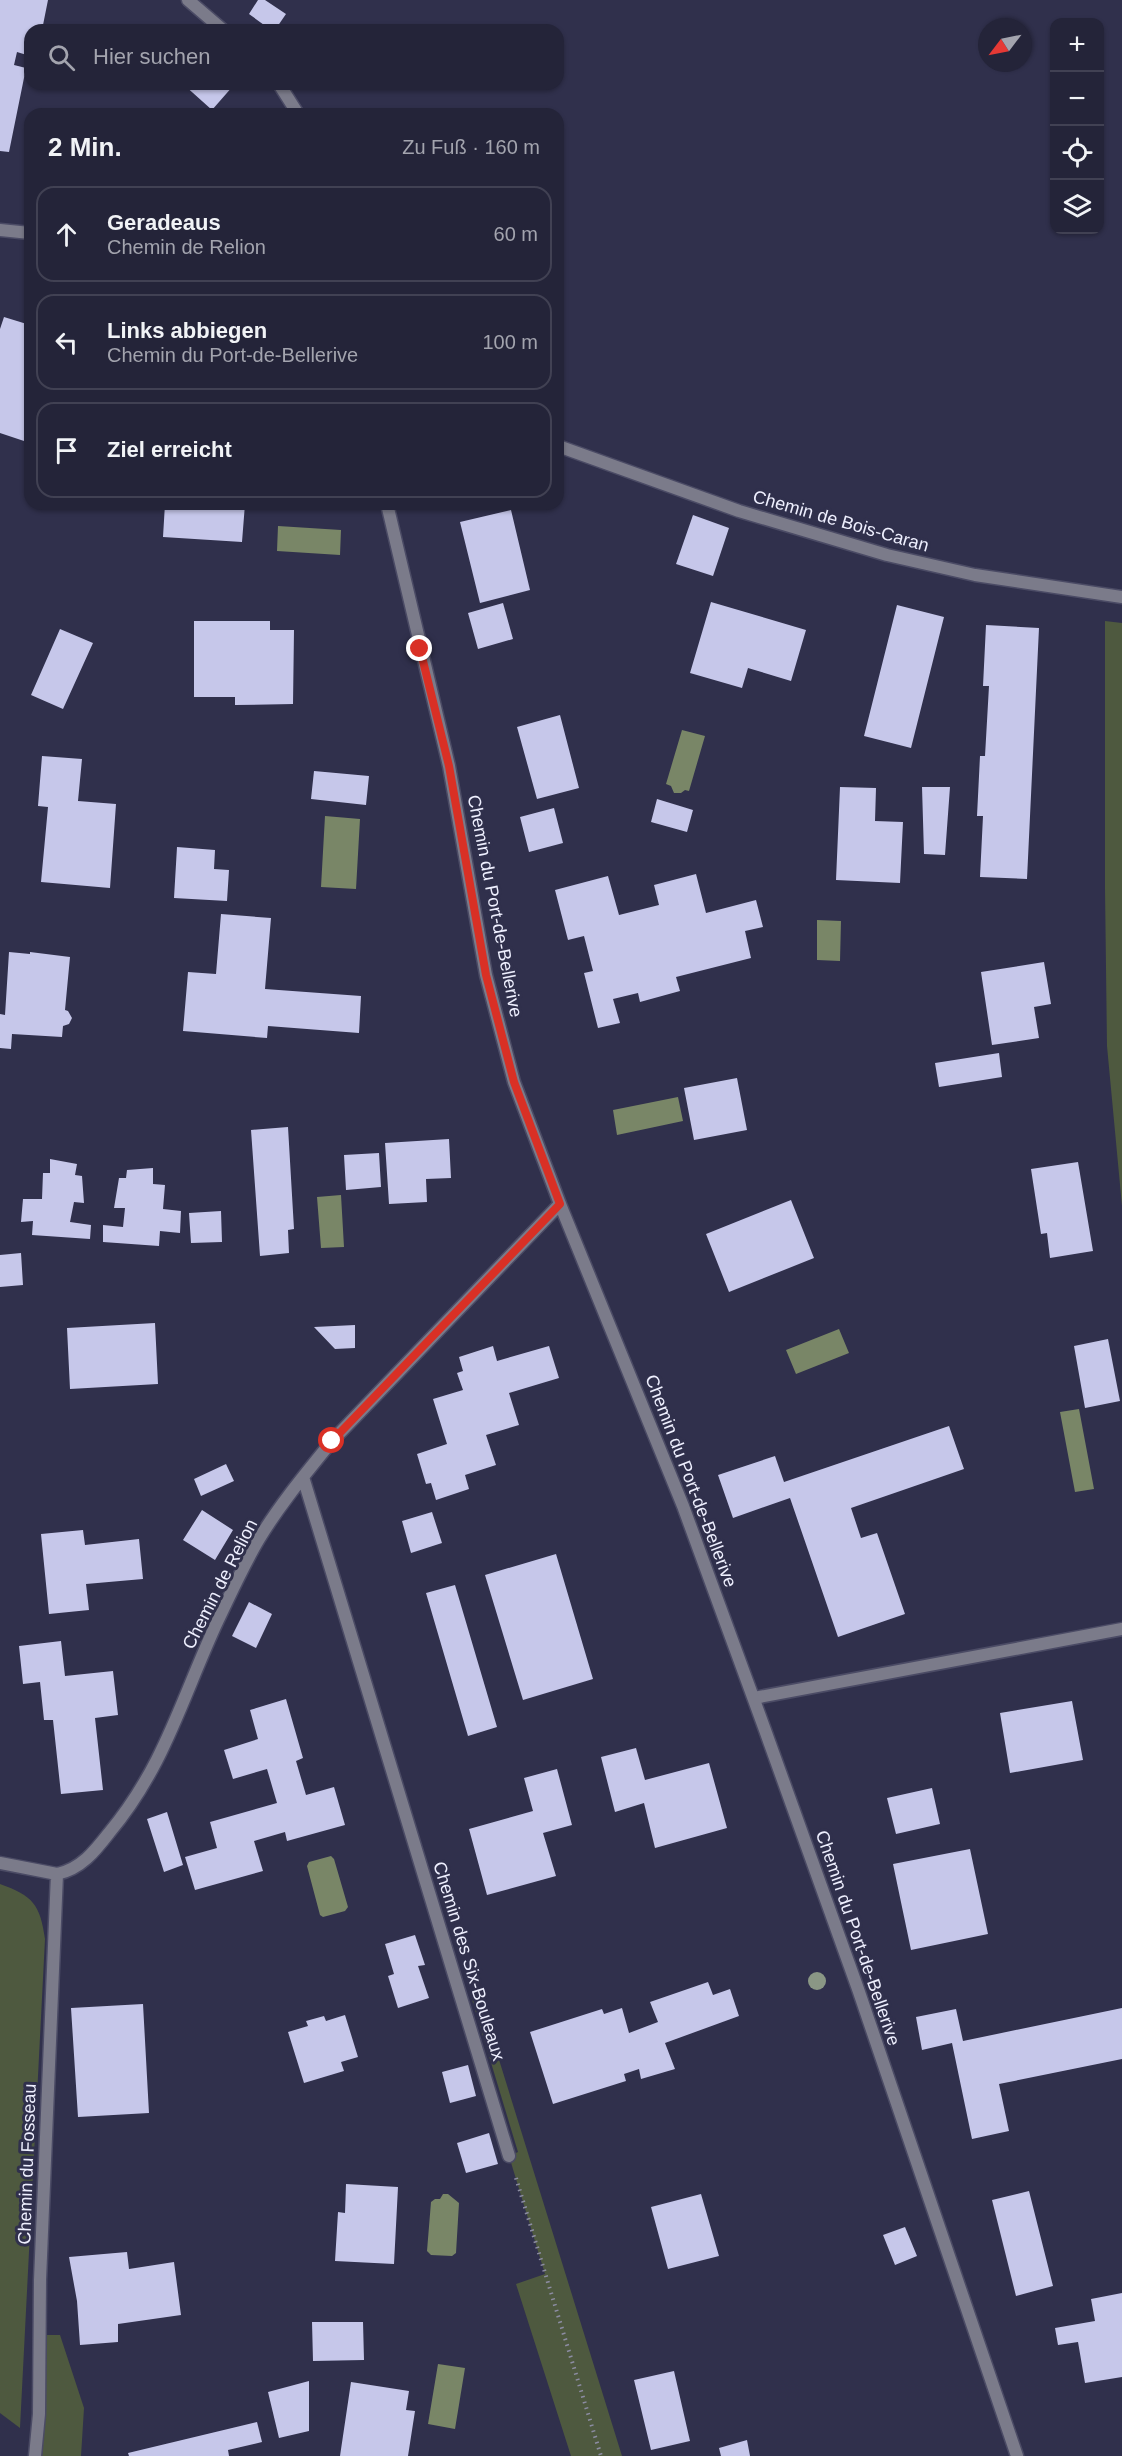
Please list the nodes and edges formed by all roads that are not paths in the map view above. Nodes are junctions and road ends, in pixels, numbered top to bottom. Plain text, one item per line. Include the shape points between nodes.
1 (188, 0) edge
2 (216, 24) edge
3 (283, 90) edge
4 (294, 108) edge
5 (0, 230) edge
6 (24, 233) edge
7 (564, 448) edge
8 (388, 510) edge
9 (1122, 597) edge
10 (560, 1204) junction
11 (303, 1477) junction
12 (1122, 1629) edge
13 (754, 1698) junction
14 (0, 1863) edge
15 (57, 1874) junction
16 (509, 2156) road end
17 (36, 2456) edge
18 (1017, 2456) edge

1 - 2 street
3 - 4 street
5 - 6 street
7 - 9 street, Chemin de Bois-Caran via 739,511 887,555 975,575
8 - 10 street, Chemin du Port-de-Bellerive via 449,766 486,975 514,1082
10 - 11 street, Chemin de Relion via 332,1441
10 - 13 street, Chemin du Port-de-Bellerive via 683,1506
11 - 15 street, Chemin de Relion via 254,1549 151,1775 91,1856
11 - 16 street, Chemin des Six-Bouleaux
12 - 13 street
13 - 18 street, Chemin du Port-de-Bellerive
14 - 15 street
15 - 17 street, Chemin du Fosseau

